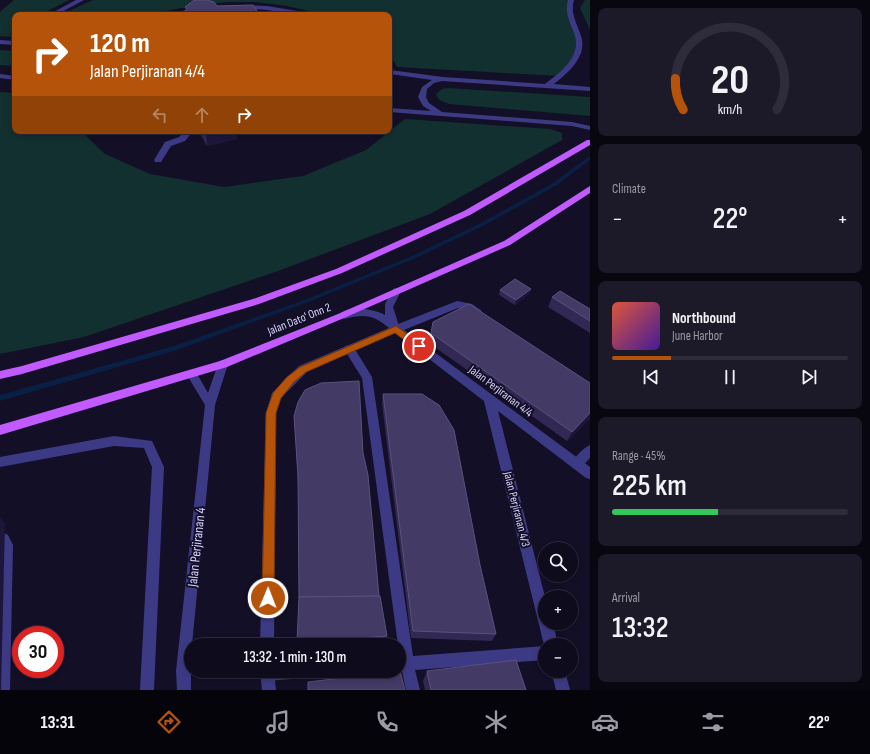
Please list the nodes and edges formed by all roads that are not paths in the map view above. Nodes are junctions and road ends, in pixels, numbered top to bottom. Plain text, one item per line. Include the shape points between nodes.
1 (81, 0) edge
2 (571, 0) edge
3 (236, 7) edge
4 (57, 12) edge
5 (286, 12) edge
6 (0, 42) edge
7 (12, 43) edge
8 (392, 72) edge
9 (0, 76) edge
10 (12, 78) edge
11 (443, 79) junction
12 (547, 86) junction
13 (590, 89) edge
14 (392, 110) edge
15 (440, 114) junction
16 (590, 128) edge
17 (186, 134) edge
18 (590, 142) edge
19 (158, 160) dead end
20 (590, 189) edge
21 (396, 291) junction
22 (483, 315) edge
23 (341, 316) junction
24 (396, 329) junction
25 (349, 349) junction
26 (223, 364) junction
27 (0, 375) edge
28 (192, 375) junction
29 (489, 398) junction
30 (210, 405) junction
31 (0, 430) edge
32 (590, 450) edge
33 (0, 462) edge
34 (577, 464) junction
35 (590, 474) edge
36 (4, 539) dead end
37 (538, 594) edge
38 (190, 638) edge
39 (267, 638) edge
40 (400, 638) edge
41 (538, 653) edge
42 (406, 663) edge
43 (406, 671) edge
44 (186, 678) edge
45 (268, 678) edge
46 (560, 678) edge
47 (3, 690) edge
48 (147, 690) edge
49 (184, 690) edge
50 (269, 690) edge
51 (413, 690) edge
52 (563, 690) edge

1 - 4 street
2 - 12 street via 568,8 571,22 579,38 579,48 574,60 561,76
3 - 5 street via 267,8
6 - 7 street
8 - 11 street
9 - 10 street
11 - 12 street
11 - 15 street via 424,88 422,97 426,104
12 - 13 street
14 - 15 street
15 - 16 street via 572,124
17 - 19 street via 182,139 168,144
18 - 27 main road via 467,213 339,271 235,309
20 - 21 main road, Jalan Dato' Onn 2 via 507,243
21 - 23 main road, Jalan Dato' Onn 2
21 - 24 street via 387,307
22 - 24 street via 463,304 457,304
23 - 24 street, Jalan Perjiranan 4/4 via 359,312 375,313
23 - 26 main road, Jalan Dato' Onn 2
24 - 25 street
24 - 29 street, Jalan Perjiranan 4/4
25 - 39 street via 303,369 276,396 271,413
25 - 40 street via 367,377
26 - 28 main road, Jalan Dato' Onn 2
26 - 30 street, Jalan Perjiranan 4
28 - 30 street
28 - 31 main road, Jalan Dato' Onn 2
29 - 34 street, Jalan Perjiranan 4/4
29 - 37 street, Jalan Perjiranan 4/3
30 - 38 street, Jalan Perjiranan 4
32 - 34 street
33 - 48 street via 114,440 148,444 158,467
34 - 35 street, Jalan Perjiranan 4/4
36 - 47 street via 7,545
41 - 42 street
43 - 51 street
44 - 49 street, Jalan Perjiranan 4
45 - 50 street
46 - 52 street

